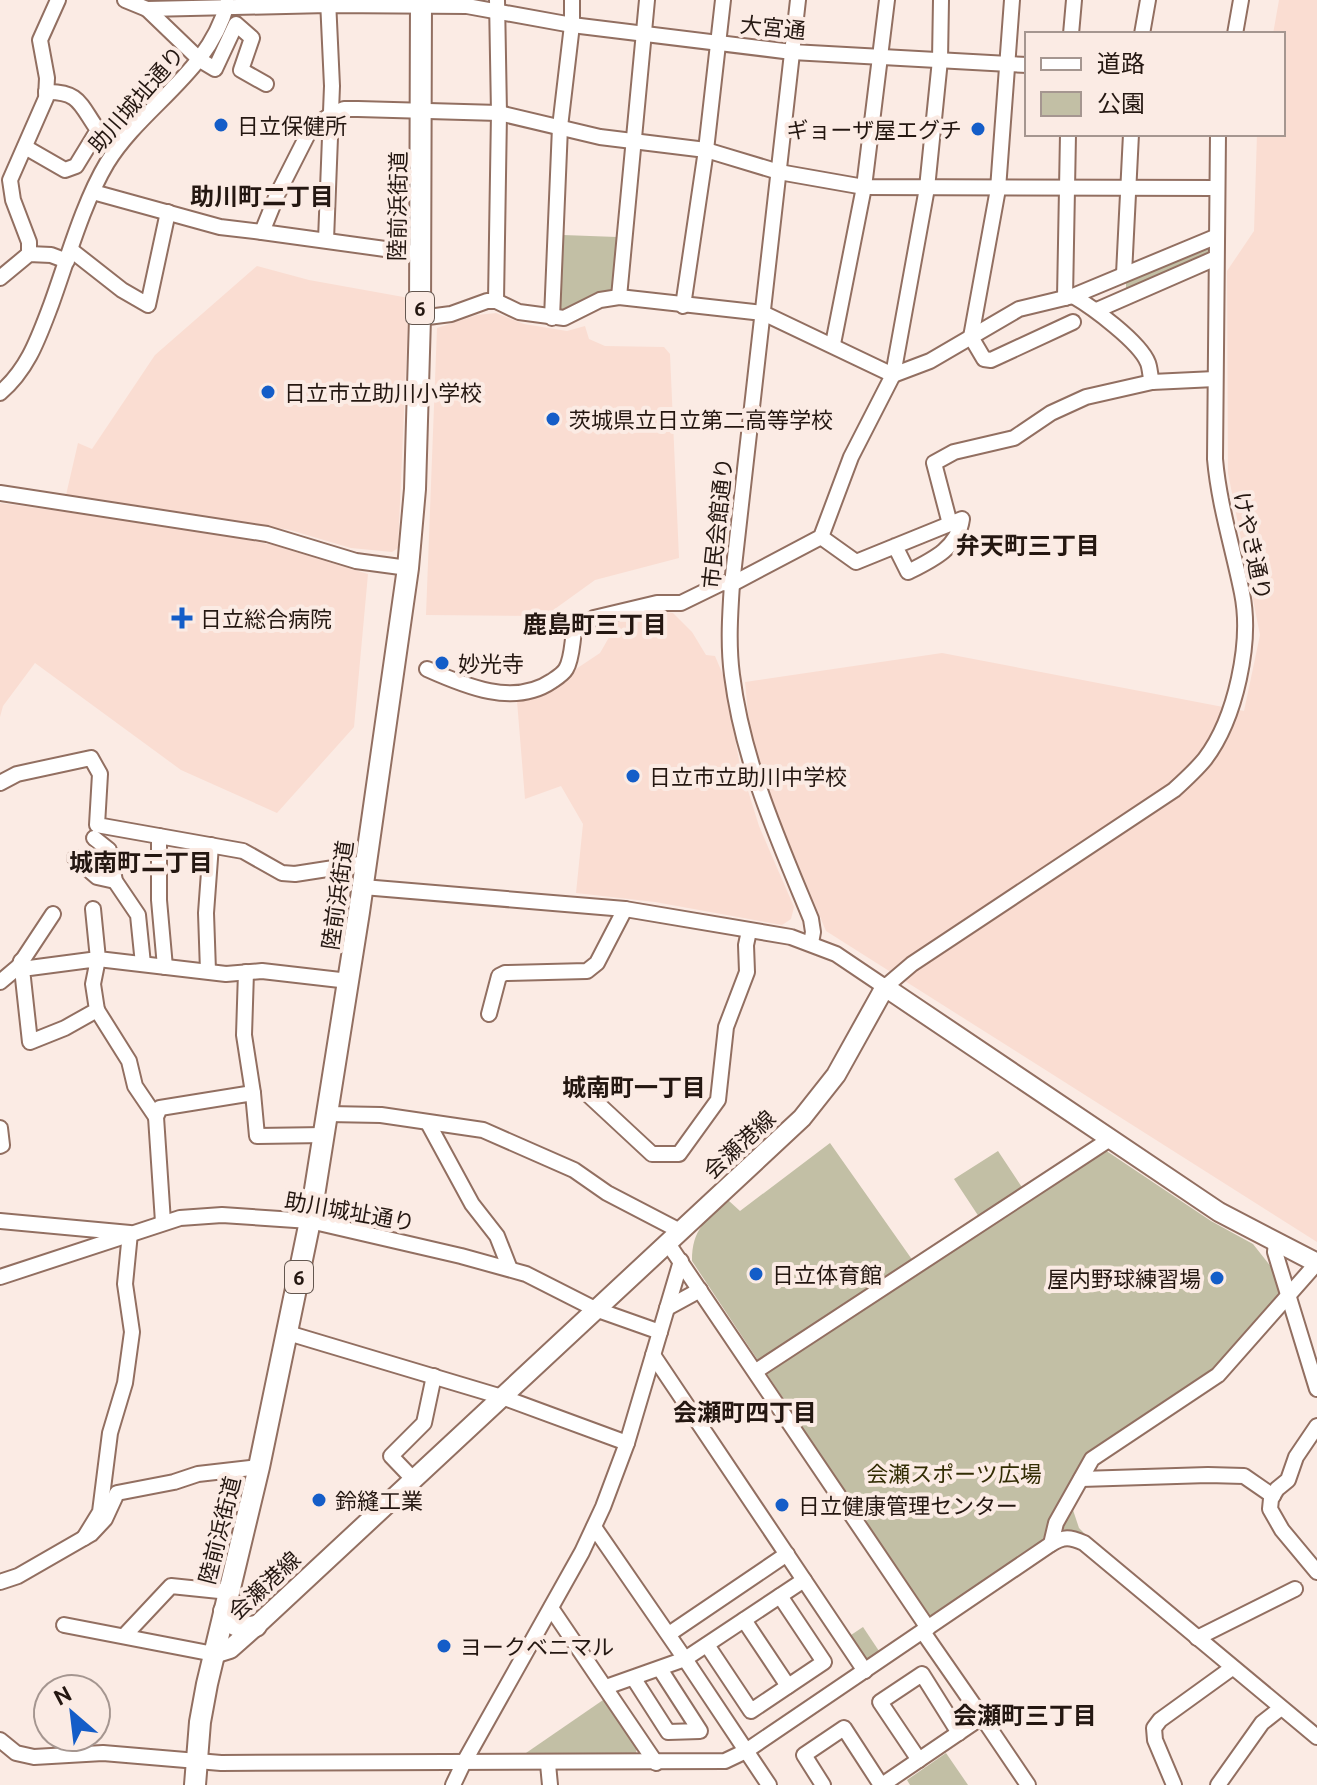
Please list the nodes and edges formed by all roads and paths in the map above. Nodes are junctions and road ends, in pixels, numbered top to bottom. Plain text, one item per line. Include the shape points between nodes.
1 (58, 0) edge
2 (125, 0) edge
3 (572, 0) edge
4 (647, 0) edge
5 (723, 0) edge
6 (798, 0) edge
7 (887, 0) edge
8 (941, 0) edge
9 (1012, 0) edge
10 (1074, 0) edge
11 (1148, 0) edge
12 (1241, 0) edge
13 (328, 2) edge
14 (421, 2) edge
15 (227, 4) edge
16 (497, 5) edge
17 (147, 9) junction
18 (572, 25) junction
19 (1071, 32) edge
20 (1142, 32) edge
21 (1235, 32) edge
22 (645, 34) junction
23 (719, 43) junction
24 (792, 52) junction
25 (880, 56) junction
26 (200, 60) junction
27 (940, 60) junction
28 (1008, 64) junction
29 (1025, 65) edge
30 (266, 84) dead end
31 (46, 92) junction
32 (422, 109) junction
33 (499, 113) junction
34 (332, 114) junction
35 (560, 127) junction
36 (1068, 136) edge
37 (1131, 136) edge
38 (1218, 136) edge
39 (635, 141) junction
40 (25, 147) junction
41 (706, 150) junction
42 (779, 172) junction
43 (864, 187) junction
44 (927, 188) junction
45 (1216, 188) junction
46 (998, 189) junction
47 (1067, 189) junction
48 (1127, 189) junction
49 (93, 192) junction
50 (168, 212) junction
51 (262, 232) junction
52 (1215, 237) junction
53 (326, 240) junction
54 (29, 254) junction
55 (421, 254) junction
56 (69, 255) junction
57 (1216, 258) junction
58 (1124, 274) junction
59 (0, 277) edge
60 (619, 297) junction
61 (1069, 297) junction
62 (496, 301) junction
63 (683, 306) junction
64 (1097, 310) junction
65 (763, 313) junction
66 (420, 318) junction
67 (552, 318) junction
68 (1073, 322) dead end
69 (971, 337) junction
70 (833, 344) junction
71 (893, 375) junction
72 (1215, 379) junction
73 (1152, 382) junction
74 (0, 393) edge
75 (0, 493) edge
76 (950, 524) junction
77 (821, 537) junction
78 (895, 546) junction
79 (408, 568) junction
80 (732, 584) junction
81 (427, 669) dead end
82 (0, 783) edge
83 (159, 836) junction
84 (94, 838) dead end
85 (211, 845) junction
86 (75, 858) dead end
87 (366, 863) junction
88 (115, 881) junction
89 (363, 887) junction
90 (93, 909) dead end
91 (625, 909) junction
92 (53, 914) dead end
93 (749, 931) junction
94 (811, 943) junction
95 (98, 959) junction
96 (143, 964) junction
97 (22, 965) junction
98 (165, 967) junction
99 (208, 971) junction
100 (246, 972) junction
101 (349, 981) junction
102 (0, 982) edge
103 (885, 987) junction
104 (97, 1010) junction
105 (489, 1014) dead end
106 (581, 1088) dead end
107 (253, 1093) junction
108 (156, 1117) junction
109 (428, 1123) junction
110 (326, 1124) junction
111 (0, 1128) edge
112 (1110, 1139) junction
113 (0, 1146) edge
114 (0, 1221) edge
115 (310, 1221) junction
116 (163, 1222) junction
117 (130, 1233) junction
118 (674, 1237) junction
119 (1276, 1242) junction
120 (681, 1261) junction
121 (1317, 1263) edge
122 (510, 1269) junction
123 (0, 1277) edge
124 (700, 1290) junction
125 (1289, 1297) junction
126 (667, 1308) junction
127 (595, 1309) junction
128 (660, 1332) junction
129 (288, 1333) junction
130 (653, 1355) junction
131 (756, 1371) junction
132 (434, 1376) junction
133 (1317, 1389) edge
134 (502, 1397) junction
135 (1317, 1426) edge
136 (627, 1443) junction
137 (259, 1467) junction
138 (413, 1479) junction
139 (1081, 1479) junction
140 (1273, 1496) junction
141 (594, 1527) junction
142 (84, 1538) junction
143 (1051, 1544) junction
144 (787, 1554) junction
145 (1317, 1572) edge
146 (804, 1580) junction
147 (0, 1582) edge
148 (1295, 1589) dead end
149 (780, 1596) junction
150 (226, 1602) junction
151 (551, 1608) junction
152 (744, 1620) junction
153 (64, 1625) dead end
154 (256, 1626) junction
155 (926, 1630) junction
156 (669, 1634) junction
157 (125, 1635) junction
158 (1197, 1638) junction
159 (707, 1645) junction
160 (214, 1654) junction
161 (685, 1659) junction
162 (1232, 1668) junction
163 (660, 1669) junction
164 (865, 1671) junction
165 (634, 1679) junction
166 (788, 1686) junction
167 (606, 1687) junction
168 (1281, 1708) junction
169 (982, 1717) junction
170 (959, 1733) junction
171 (1317, 1737) edge
172 (0, 1740) edge
173 (746, 1751) junction
174 (919, 1760) junction
175 (196, 1761) junction
176 (656, 1763) junction
177 (463, 1764) junction
178 (548, 1764) junction
179 (195, 1785) edge
180 (453, 1785) edge
181 (550, 1785) edge
182 (769, 1785) edge
183 (823, 1785) edge
184 (882, 1785) edge
185 (1028, 1785) edge
186 (1174, 1785) edge
187 (1218, 1785) edge

1 - 31 street via 40,40
2 - 17 street
3 - 18 street
4 - 22 street
5 - 23 street
6 - 24 street, 市民会館通り
7 - 25 street
8 - 27 street
9 - 28 street
10 - 19 street
11 - 20 street
12 - 21 street
13 - 14 street
13 - 15 street
13 - 34 street
14 - 16 street, 大宮通
14 - 32 highway, 陸前浜街道 / 6
15 - 17 street
15 - 26 street, 助川城址通り
16 - 18 street, 大宮通
16 - 33 street
17 - 26 street
18 - 22 street, 大宮通
18 - 35 street
22 - 23 street, 大宮通
22 - 39 street
23 - 24 street, 大宮通
23 - 41 street
24 - 25 street, 大宮通
24 - 42 street, 市民会館通り
25 - 27 street, 大宮通
25 - 43 street
26 - 30 street via 215,69 236,24 252,38 241,70
26 - 49 street, 助川城址通り via 115,152
27 - 28 street, 大宮通
27 - 44 street
28 - 29 street, 大宮通
28 - 46 street
31 - 40 street
31 - 40 street via 75,96 98,130 76,166 65,170
32 - 33 street
32 - 34 street via 344,109
32 - 55 highway, 陸前浜街道 / 6
33 - 35 street
33 - 62 street
34 - 51 street via 311,128
34 - 53 street
35 - 39 street
35 - 67 street
36 - 47 street
37 - 48 street
38 - 45 street, けやき通り
39 - 41 street
39 - 60 street
40 - 54 street via 10,180
41 - 42 street
41 - 63 street
42 - 43 street
42 - 65 street, 市民会館通り
43 - 44 street
43 - 70 street
44 - 46 street
44 - 71 street
45 - 48 street
45 - 52 street, けやき通り
46 - 47 street
46 - 69 street
47 - 48 street
47 - 61 street
48 - 58 street
49 - 50 street
49 - 56 street, 助川城址通り
50 - 51 street
50 - 56 street via 148,305
51 - 53 street
52 - 57 street, けやき通り
52 - 58 street
53 - 55 street
54 - 56 street
54 - 59 street
55 - 66 highway, 陸前浜街道 / 6
56 - 74 street, 助川城址通り via 33,352
57 - 64 street
57 - 72 street, けやき通り
58 - 61 street
60 - 63 street
60 - 67 street
61 - 64 street
61 - 69 street via 1019,309
62 - 66 street
62 - 67 street
63 - 65 street
64 - 73 street via 1141,351
65 - 70 street
65 - 80 street, 市民会館通り
66 - 79 highway, 陸前浜街道 / 6
68 - 69 street via 991,360 984,359
69 - 71 street
70 - 71 street
71 - 77 street via 851,457
72 - 73 street
72 - 103 street, けやき通り via 1217,478 1243,595 1245,630 1234,691 1217,739 1192,774 1157,803
73 - 76 street via 1086,397 1014,438 954,452 934,463
75 - 79 street via 267,534 356,561
76 - 78 street
76 - 78 street via 962,519 953,542 938,557 908,572
77 - 78 street via 856,562
77 - 80 street
79 - 87 highway, 陸前浜街道 / 6
80 - 81 street via 722,583 681,603 657,603 594,618 574,632 563,674 518,694 481,689
80 - 94 street, 市民会館通り via 732,674 746,749 811,919
82 - 83 street via 17,774 91,758 100,774 97,825
83 - 85 street
83 - 98 street
84 - 88 street via 109,850
85 - 87 street via 243,851 282,873
85 - 99 street
86 - 88 street via 97,877
87 - 89 highway, 陸前浜街道 / 6
88 - 96 street via 138,915
89 - 91 street
89 - 101 highway, 陸前浜街道 / 6
90 - 95 street
91 - 93 street
91 - 105 street via 597,963 587,971 505,973 499,976
92 - 97 street
93 - 94 street
93 - 106 street via 747,972 726,1027 718,1100 679,1154 652,1154
94 - 103 street
95 - 96 street
95 - 97 street
95 - 104 street via 93,984
96 - 98 street
97 - 102 street
97 - 104 street via 30,1042
98 - 99 street
99 - 100 street
100 - 101 street
100 - 107 street via 244,1035
101 - 110 highway, 陸前浜街道 / 6
103 - 112 main road
103 - 118 main road, 会瀬港線 via 818,1101
104 - 108 street
107 - 108 street via 174,1104 160,1108
107 - 110 street via 257,1136
108 - 116 street
109 - 110 street via 381,1115
109 - 118 street via 483,1130 574,1170
109 - 122 street via 472,1204 497,1236
110 - 115 highway, 陸前浜街道 / 6
111 - 113 street
112 - 119 main road via 1219,1212
112 - 131 street
114 - 117 street
115 - 116 street, 助川城址通り via 222,1215
115 - 122 street, 助川城址通り
115 - 129 highway, 陸前浜街道 / 6
116 - 117 street, 助川城址通り
117 - 123 street, 助川城址通り
117 - 142 street via 125,1284 132,1332 125,1383 110,1433 100,1512
118 - 120 street
118 - 127 main road, 会瀬港線
119 - 121 main road
119 - 125 street
120 - 124 street
120 - 126 street
121 - 125 street
122 - 127 street, 助川城址通り
124 - 126 street
124 - 131 street
125 - 133 street
125 - 139 street via 1218,1375 1092,1459
126 - 128 street
127 - 128 street, 助川城址通り
127 - 134 main road, 会瀬港線
128 - 130 street
129 - 132 street
129 - 137 highway, 陸前浜街道 / 6
130 - 136 street
130 - 144 street
131 - 155 street
132 - 134 street
132 - 138 street via 424,1423 391,1456
134 - 136 street
134 - 138 main road, 会瀬港線
135 - 140 street via 1288,1480
136 - 141 street
137 - 142 street via 198,1474 117,1493 105,1519
137 - 150 highway, 陸前浜街道 / 6
138 - 154 main road, 会瀬港線
139 - 140 street via 1244,1476
139 - 143 street via 1056,1523
140 - 145 street via 1270,1509 1282,1530
141 - 151 street
141 - 156 street
142 - 147 street
143 - 155 street
143 - 158 street via 1062,1537 1084,1543
144 - 146 street
144 - 156 street
146 - 149 street
146 - 164 street
148 - 158 street
149 - 152 street
149 - 166 street via 824,1662
150 - 154 highway via 235,1625
150 - 157 street via 171,1586
150 - 160 highway, 陸前浜街道 / 6
151 - 167 street
151 - 177 street
152 - 159 street
152 - 166 street
153 - 157 street
154 - 160 main road, 会瀬港線 via 230,1649
155 - 164 street
155 - 169 street
156 - 161 street
157 - 160 street
158 - 162 street
159 - 161 street
159 - 166 street via 751,1711
160 - 175 highway, 陸前浜街道 / 6
161 - 163 street
161 - 173 street
162 - 168 street
162 - 186 street via 1154,1728
163 - 165 street
163 - 165 street via 700,1731 668,1732
164 - 173 street
165 - 167 street
167 - 176 street
168 - 171 street
168 - 187 street via 1262,1723
169 - 170 street
169 - 185 street
170 - 174 street
170 - 174 street via 922,1674 880,1702
172 - 175 street via 16,1753 34,1757 103,1753
173 - 176 street via 725,1761
173 - 182 street
174 - 184 street
175 - 177 street
175 - 179 highway, 陸前浜街道 / 6
176 - 178 street
177 - 178 street
177 - 180 street
178 - 181 street
183 - 184 street via 804,1755 844,1728

